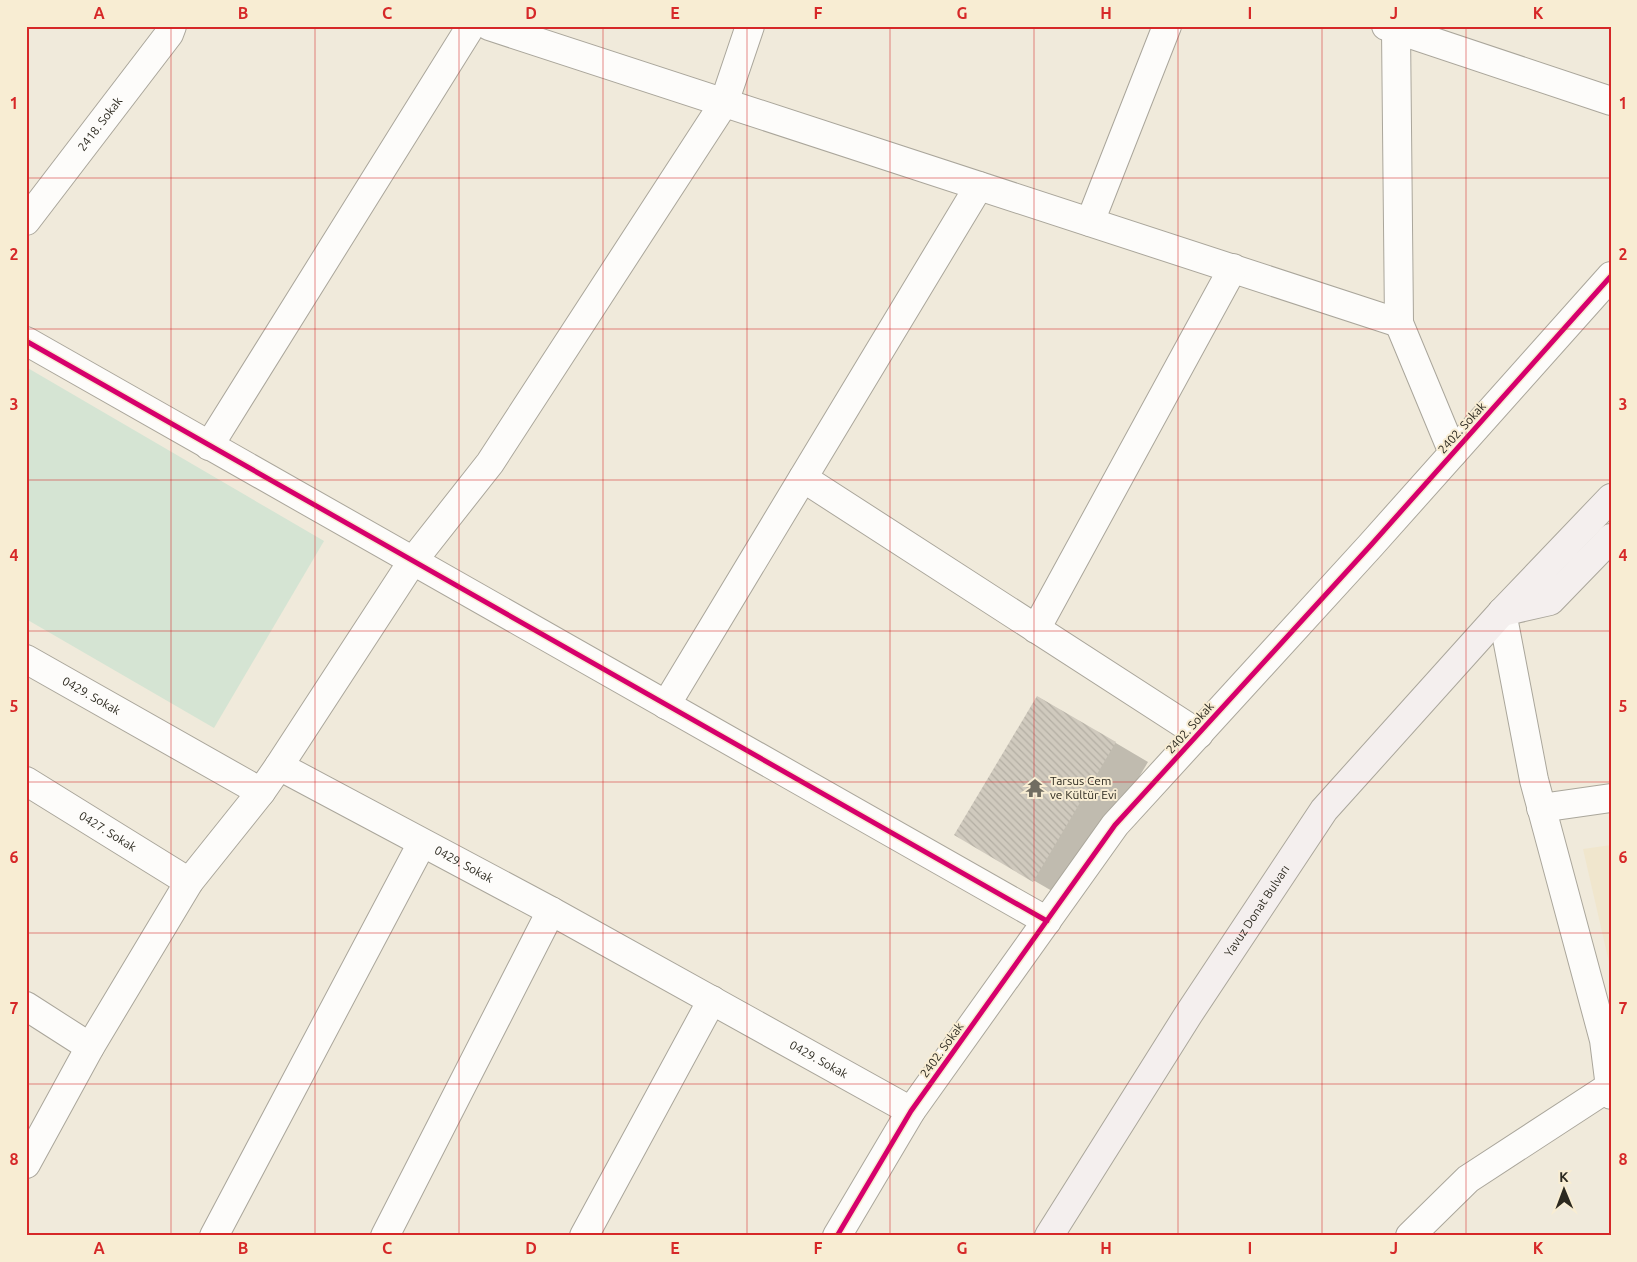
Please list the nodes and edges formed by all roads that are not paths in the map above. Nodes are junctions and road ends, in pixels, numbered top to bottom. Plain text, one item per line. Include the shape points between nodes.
1 (172, 26) edge
2 (471, 26) edge
3 (489, 26) edge
4 (750, 26) edge
5 (1167, 26) edge
6 (1391, 28) edge
7 (1611, 101) edge
8 (724, 103) junction
9 (979, 186) junction
10 (26, 221) edge
11 (1090, 222) junction
12 (1233, 268) junction
13 (1611, 276) edge
14 (1399, 323) junction
15 (26, 341) edge
16 (209, 446) junction
17 (1453, 453) junction
18 (803, 478) junction
19 (1611, 498) edge
20 (1611, 538) edge
21 (412, 562) junction
22 (1502, 612) junction
23 (1036, 629) junction
24 (26, 659) edge
25 (666, 705) junction
26 (1199, 734) junction
27 (279, 766) junction
28 (26, 781) edge
29 (262, 792) junction
30 (1611, 798) edge
31 (1541, 808) junction
32 (422, 843) junction
33 (189, 882) junction
34 (551, 911) junction
35 (1047, 921) junction
36 (712, 1000) junction
37 (26, 1006) edge
38 (90, 1047) junction
39 (1610, 1091) edge
40 (911, 1111) junction
41 (26, 1164) edge
42 (214, 1236) edge
43 (385, 1236) edge
44 (584, 1236) edge
45 (837, 1236) edge
46 (1049, 1236) edge
47 (1410, 1236) edge

1 - 10 street, 2418. Sokak
2 - 16 street
3 - 8 street
4 - 8 street
5 - 11 street
6 - 7 street
6 - 14 street
8 - 9 street
8 - 21 street via 490,463
9 - 11 street
9 - 18 street
11 - 12 street
12 - 14 street
12 - 23 street
13 - 17 street, 2402. Sokak
14 - 17 street
15 - 16 street
16 - 21 street
17 - 26 street, 2402. Sokak
18 - 23 street
18 - 25 street
19 - 22 street, Yavuz Donat Bulvarı
20 - 22 street via 1550,602
21 - 25 street
21 - 27 street
22 - 31 street
22 - 46 street, Yavuz Donat Bulvarı via 1324,810 1188,1015
23 - 26 street
24 - 29 street, 0429. Sokak
25 - 35 street
26 - 35 street, 2402. Sokak via 1115,825
27 - 29 street
27 - 32 street, 0429. Sokak
28 - 33 street, 0427. Sokak
29 - 33 street
30 - 31 street
31 - 39 street via 1604,1040
32 - 34 street, 0429. Sokak
32 - 42 street
33 - 38 street
34 - 36 street, 0429. Sokak
34 - 43 street
35 - 40 street, 2402. Sokak
36 - 40 street, 0429. Sokak
36 - 44 street
37 - 38 street
38 - 41 street
39 - 47 street via 1468,1179
40 - 45 street, 2402. Sokak

